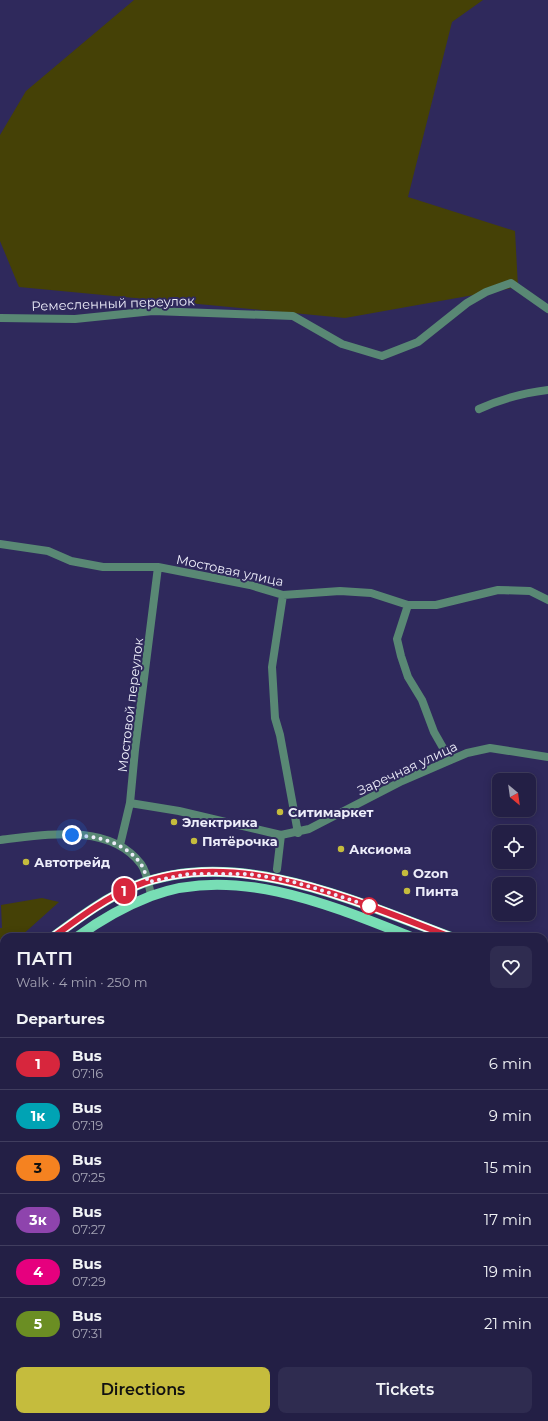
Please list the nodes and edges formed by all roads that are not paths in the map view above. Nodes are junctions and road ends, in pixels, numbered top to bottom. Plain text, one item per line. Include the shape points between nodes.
1 (548, 309) edge
2 (0, 318) edge
3 (548, 390) edge
4 (478, 410) dead end
5 (0, 544) edge
6 (158, 567) junction
7 (283, 595) junction
8 (548, 600) edge
9 (408, 604) junction
10 (548, 757) edge
11 (450, 760) junction
12 (130, 803) junction
13 (298, 833) junction
14 (281, 835) junction
15 (0, 840) edge
16 (120, 845) junction
17 (277, 869) dead end
18 (148, 882) junction
19 (152, 895) junction
20 (59, 933) edge
21 (83, 933) edge
22 (401, 933) edge
23 (440, 933) edge

1 - 2 street, Ремесленный переулок via 511,283 486,292 467,303 418,342 382,356 342,344 293,316 153,311 75,319
3 - 4 street via 498,400
5 - 6 street, Мостовая улица via 48,551 71,561 103,567
6 - 7 street, Мостовая улица via 250,585
6 - 12 street, Мостовой переулок
7 - 9 street, Мостовая улица via 340,591 371,592
7 - 13 street via 272,667 275,718
8 - 9 street, Мостовая улица via 530,592 498,590 436,605
9 - 11 street via 397,639 401,656 408,677 422,700 434,732
10 - 11 street, Заречная улица via 490,748 467,752
11 - 13 street, Заречная улица
12 - 14 street, Заречная улица
12 - 16 street, Мостовой переулок
13 - 14 street, Заречная улица
14 - 17 street
15 - 16 street via 40,836 87,836
16 - 18 street via 142,865
18 - 19 street
18 - 20 main road via 116,895
18 - 23 main road via 188,874 220,873 286,880 324,890
19 - 21 main road via 122,908
19 - 22 main road via 196,886 231,885 271,889 309,899

